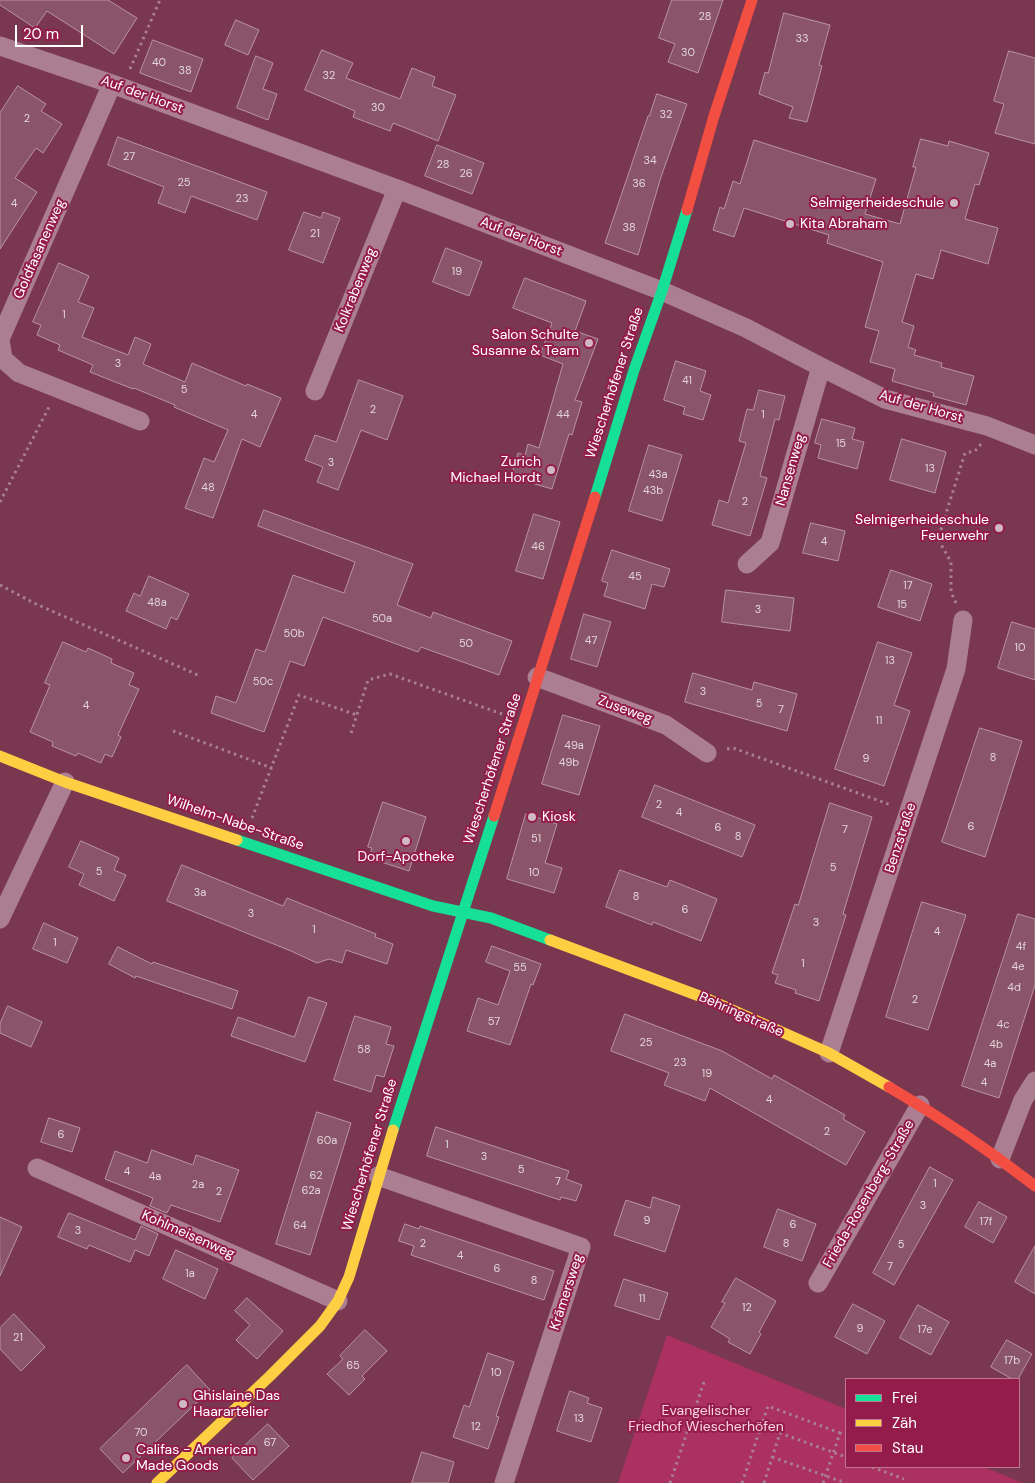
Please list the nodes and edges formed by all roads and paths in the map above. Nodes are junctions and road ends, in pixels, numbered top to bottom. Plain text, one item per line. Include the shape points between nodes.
1 (160, 0) edge
2 (752, 0) edge
3 (0, 46) edge
4 (117, 86) junction
5 (397, 189) junction
6 (662, 291) junction
7 (821, 367) junction
8 (58, 389) junction
9 (315, 391) dead end
10 (140, 421) dead end
11 (987, 426) junction
12 (1035, 445) edge
13 (0, 502) edge
14 (747, 564) dead end
15 (0, 585) edge
16 (963, 620) joint
17 (198, 675) dead end
18 (538, 677) junction
19 (357, 715) junction
20 (523, 722) junction
21 (173, 731) dead end
22 (351, 734) dead end
23 (707, 753) joint
24 (0, 756) edge
25 (272, 768) junction
26 (65, 782) junction
27 (910, 811) junction
28 (243, 842) junction
29 (462, 913) junction
30 (0, 919) edge
31 (828, 1053) junction
32 (1035, 1081) edge
33 (920, 1105) junction
34 (1000, 1159) junction
35 (37, 1168) dead end
36 (378, 1176) junction
37 (1035, 1186) edge
38 (818, 1283) dead end
39 (338, 1301) junction
40 (705, 1379) dead end
41 (840, 1433) junction
42 (845, 1435) edge
43 (834, 1452) junction
44 (772, 1457) junction
45 (845, 1457) edge
46 (875, 1468) edge
47 (826, 1475) junction
48 (904, 1479) dead end
49 (157, 1483) edge
50 (504, 1483) edge
51 (670, 1483) edge
52 (742, 1483) edge
53 (764, 1483) edge
54 (823, 1483) edge
55 (846, 1483) edge

1 - 4 path
2 - 6 street, Wiescherhöfener Straße
3 - 4 street, Auf der Horst
4 - 5 street, Auf der Horst
4 - 8 street, Goldfasanenweg via 0,339 3,359 19,374
5 - 6 street, Auf der Horst
5 - 9 street, Kolkrabenweg
6 - 7 street, Auf der Horst via 746,328
6 - 18 street, Wiescherhöfener Straße
7 - 11 street, Auf der Horst via 885,399
7 - 14 street, Nansenweg via 770,543
8 - 10 street, Goldfasanenweg
8 - 13 path
11 - 12 street, Auf der Horst
11 - 16 path via 985,439 975,451 964,453 938,539 951,562 951,592
15 - 17 path
16 - 27 street, Benzstraße via 956,669
18 - 20 street, Wiescherhöfener Straße
18 - 23 street, Zuseweg via 666,725
19 - 20 path via 368,680 390,674
19 - 22 path
19 - 25 path via 299,695
20 - 29 street, Wiescherhöfener Straße
21 - 25 path
23 - 27 path via 733,748
24 - 26 street, Wilhelm-Nabe-Straße
25 - 28 path
26 - 28 street, Wilhelm-Nabe-Straße
26 - 30 street
27 - 31 street, Benzstraße
28 - 29 street, Wilhelm-Nabe-Straße
29 - 31 street, Behringstraße via 490,918 710,1000
29 - 36 street, Wiescherhöfener Straße
31 - 33 street, Behringstraße
32 - 34 street via 1022,1100
33 - 34 street, Behringstraße
33 - 38 street, Frieda-Rosenberg-Straße
34 - 37 street, Behringstraße
35 - 39 street, Kohlmeisenweg
36 - 39 street, Wiescherhöfener Straße via 349,1277
36 - 50 street, Krämersweg via 581,1248
39 - 49 street, Wiescherhöfener Straße via 320,1326
40 - 51 path
41 - 42 path
41 - 43 path
41 - 52 path via 768,1406
43 - 44 path via 780,1433
43 - 45 path
43 - 47 path
44 - 47 path
44 - 53 path
46 - 48 path
47 - 54 path
47 - 55 path

